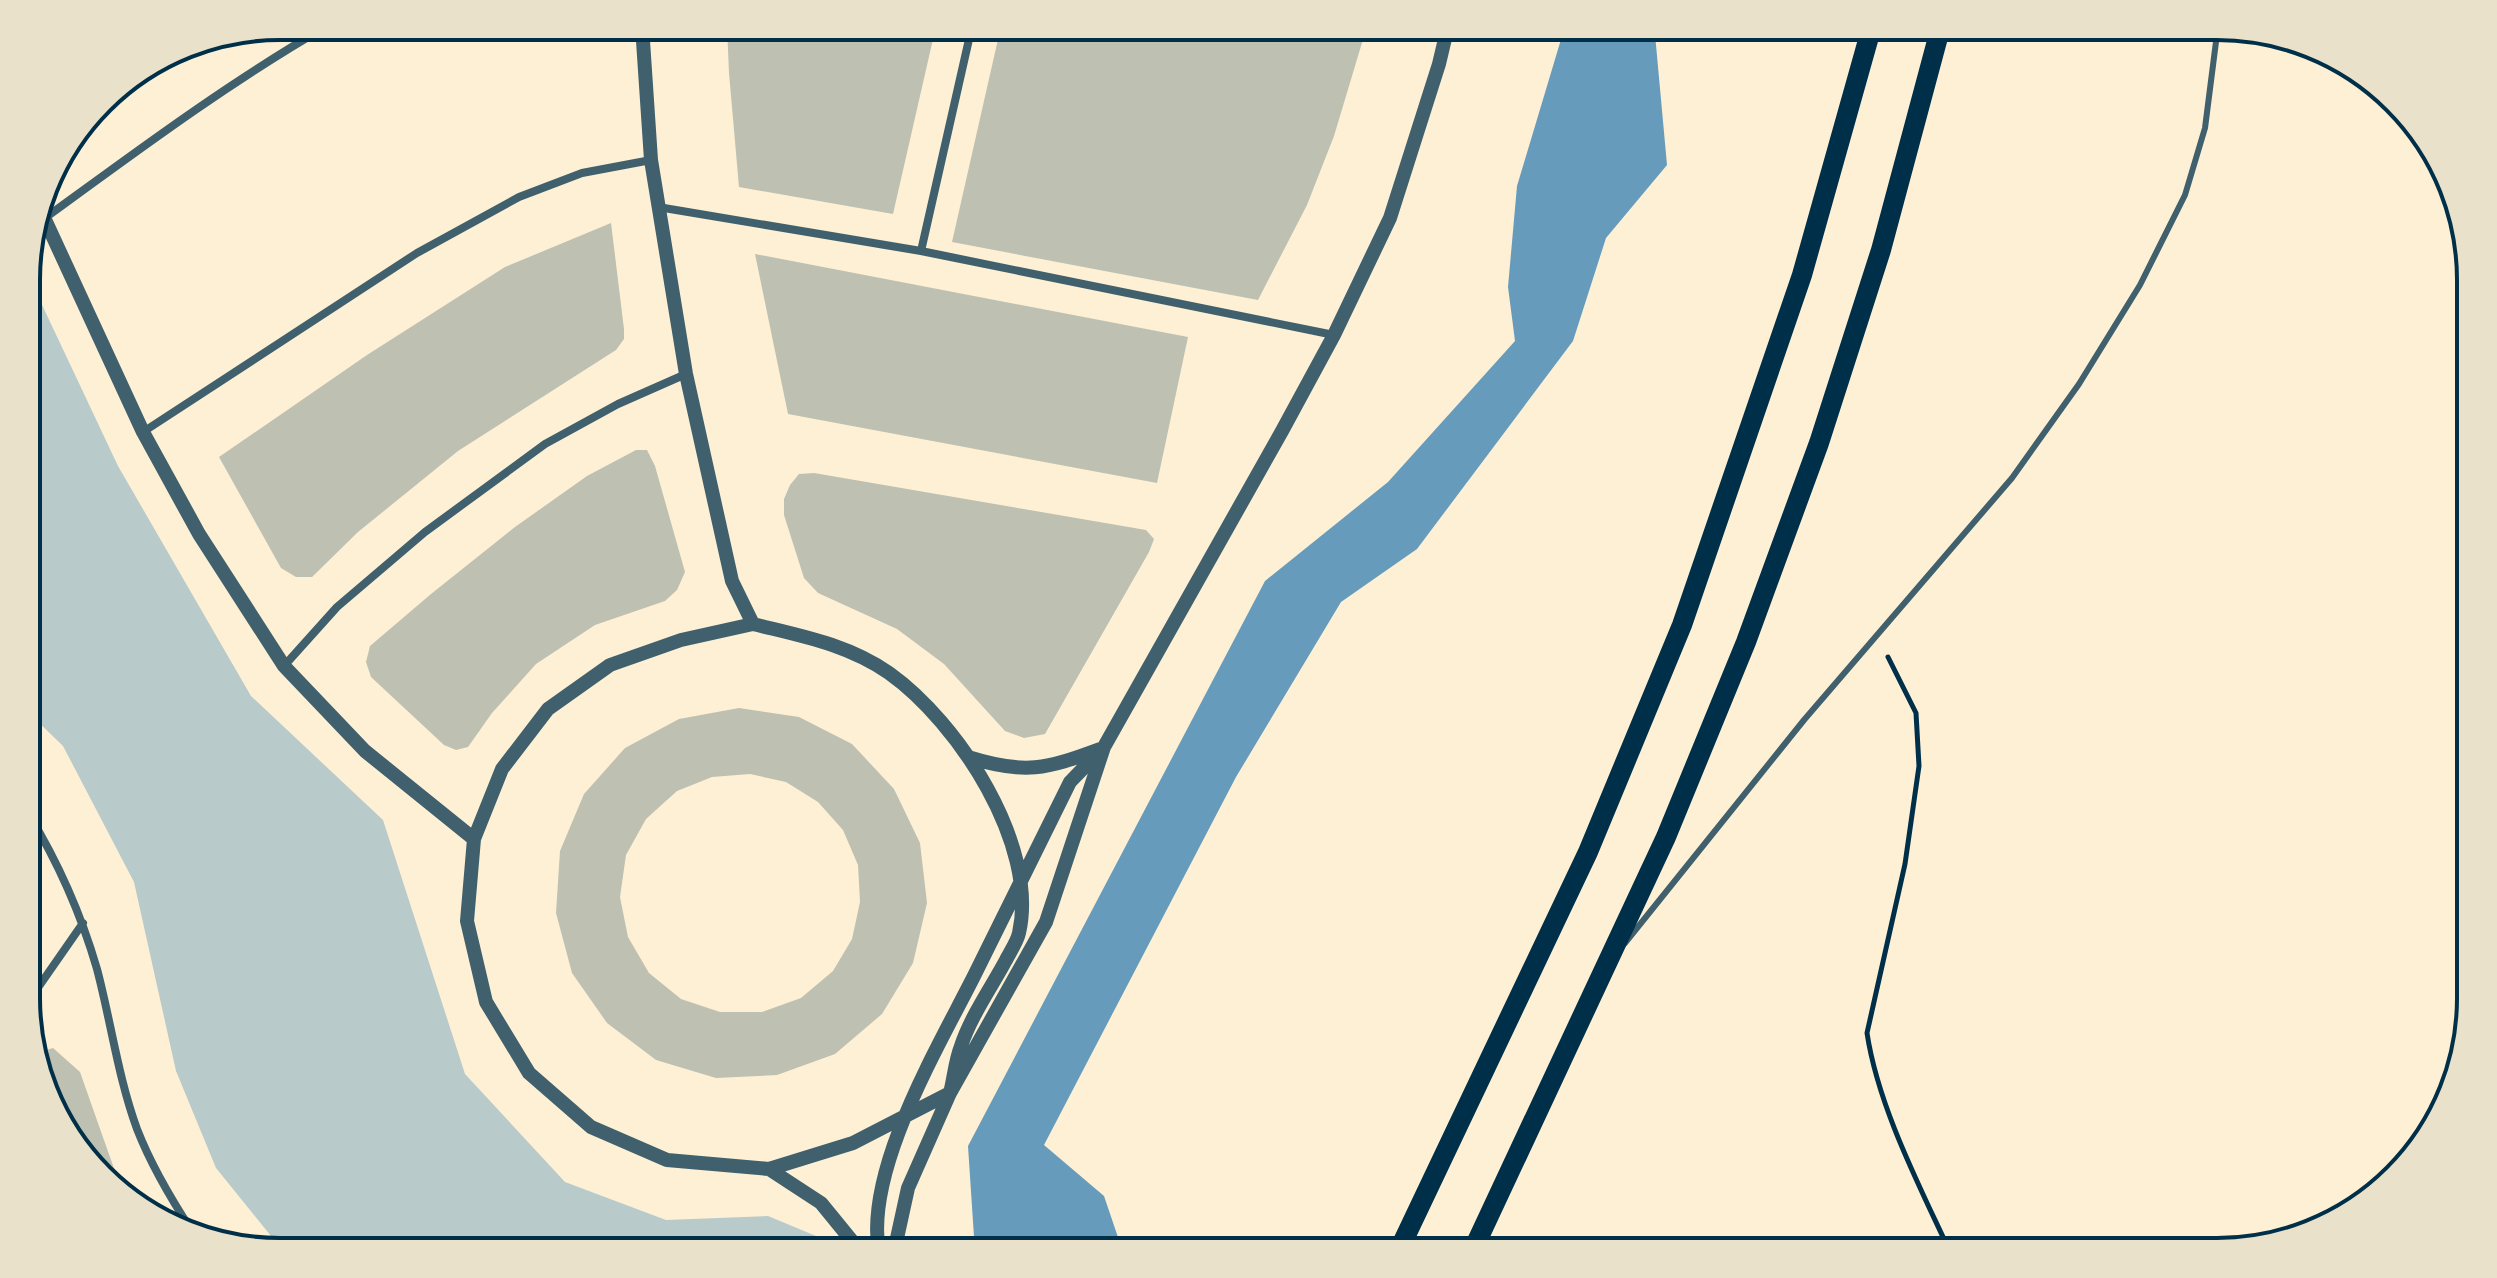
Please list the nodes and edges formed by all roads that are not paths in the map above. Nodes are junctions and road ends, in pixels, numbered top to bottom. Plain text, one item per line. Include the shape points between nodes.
1 (1445, 40) edge
2 (1868, 40) edge
3 (1937, 40) edge
4 (2216, 40) edge
5 (301, 41) edge
6 (643, 41) edge
7 (969, 41) edge
8 (651, 160) junction
9 (658, 207) junction
10 (51, 208) edge
11 (47, 223) edge
12 (921, 251) junction
13 (1334, 335) junction
14 (686, 374) junction
15 (143, 432) junction
16 (753, 624) junction
17 (284, 666) junction
18 (1104, 747) junction
19 (968, 757) junction
20 (40, 835) edge
21 (474, 839) junction
22 (1022, 881) junction
23 (83, 923) junction
24 (1601, 974) junction
25 (40, 985) edge
26 (950, 1093) junction
27 (904, 1116) junction
28 (769, 1169) junction
29 (183, 1217) edge
30 (1405, 1237) edge
31 (1479, 1237) edge
32 (849, 1238) edge
33 (877, 1238) edge
34 (897, 1238) edge

1 - 13 street via 1390,218
2 - 30 main road via 1802,275 1682,625 1588,852
3 - 24 main road via 1881,250 1819,443 1666,837
4 - 24 lane via 2205,128 2185,195 2140,285 2079,384 2012,478 1786,743
5 - 10 street
6 - 8 street
7 - 12 street
8 - 9 street
8 - 15 street via 582,173 519,197 417,253
9 - 12 street
9 - 14 street
11 - 15 street
12 - 13 street
13 - 18 street
14 - 16 street via 732,581
14 - 17 street via 545,444 425,532 337,607
15 - 17 street via 199,534
16 - 19 street via 837,645 889,674 935,716
16 - 21 street via 681,640 610,665 548,709 502,769
17 - 21 street via 365,751
18 - 19 street via 1052,766 1008,767
18 - 22 street via 1070,782
18 - 26 street via 1046,922
19 - 22 street via 995,801
20 - 23 street
21 - 28 street via 467,921 486,1002 529,1073 591,1127 667,1160
22 - 26 street via 1019,934 961,1046
22 - 27 street
23 - 25 street
23 - 29 street via 138,1129
24 - 31 main road
26 - 27 street
26 - 34 street via 908,1188
27 - 28 street via 853,1143
27 - 33 street via 879,1195
28 - 32 street via 821,1203

